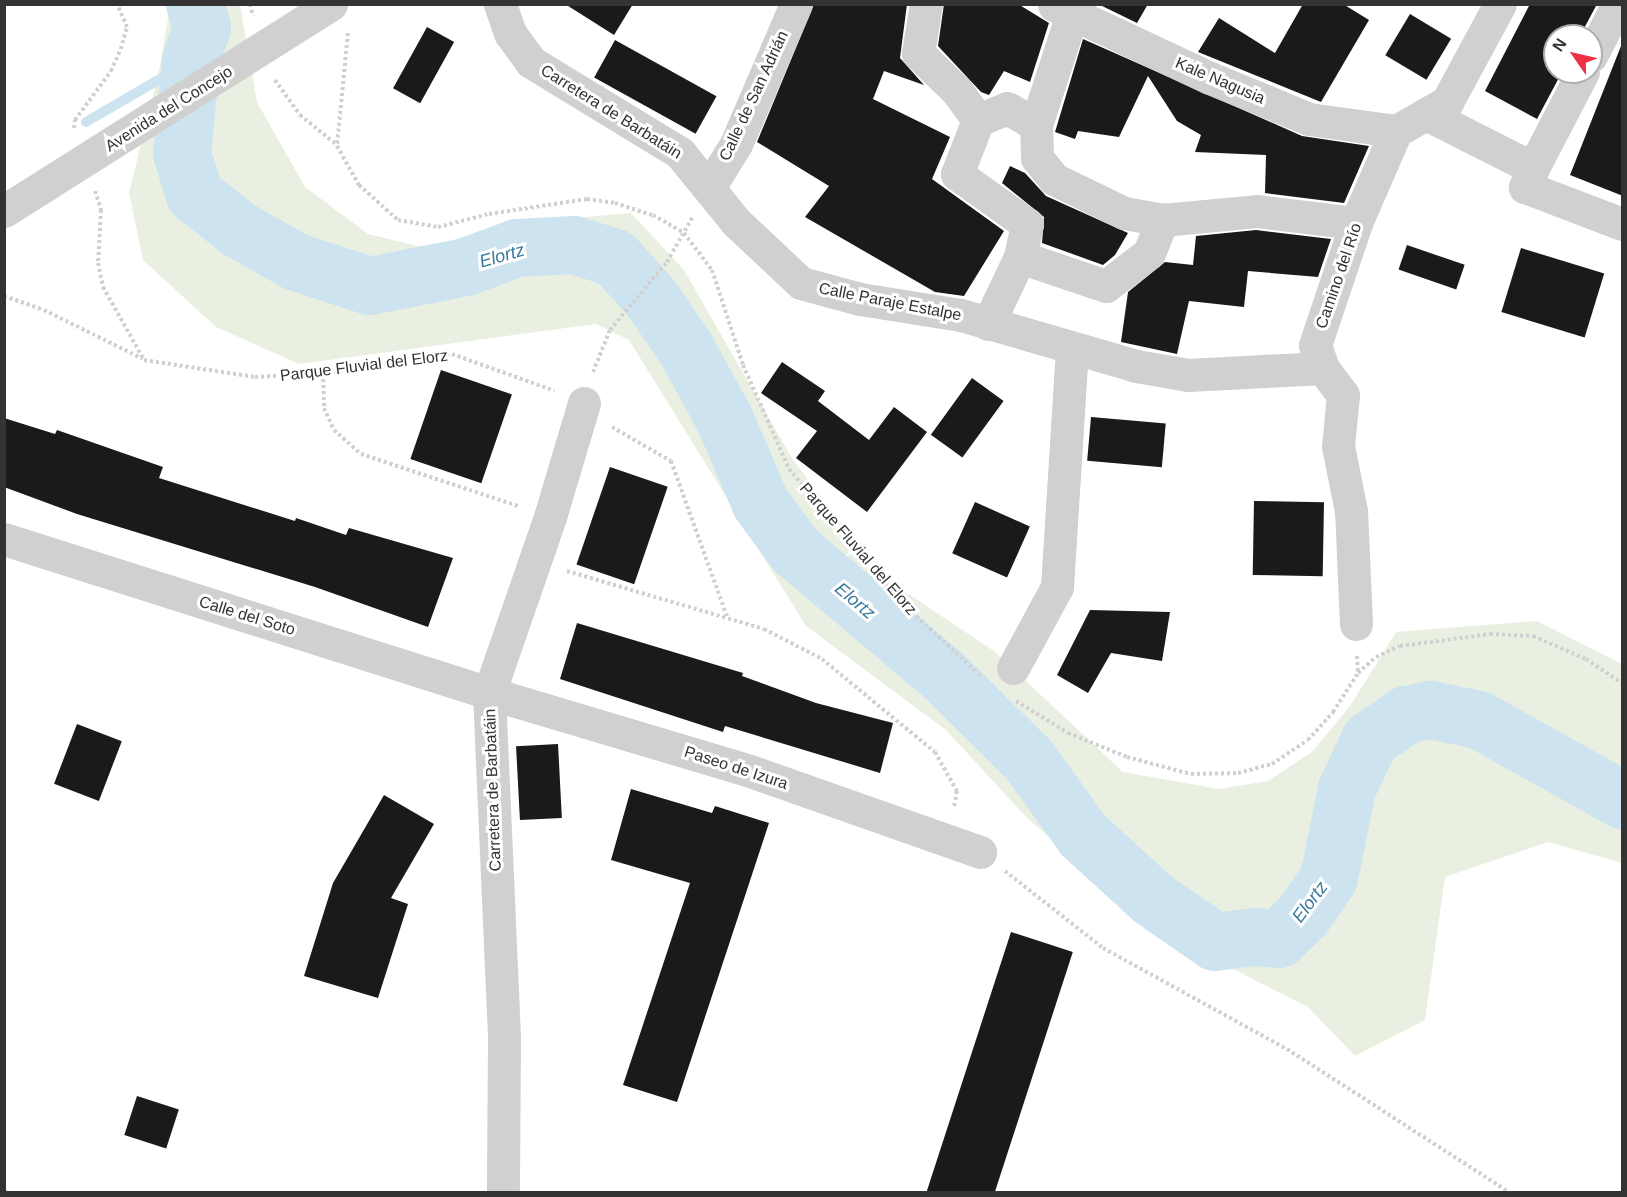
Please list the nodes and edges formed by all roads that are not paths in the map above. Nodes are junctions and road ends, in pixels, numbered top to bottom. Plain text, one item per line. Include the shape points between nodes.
1 (500, 4) edge
2 (796, 4) edge
3 (926, 4) edge
4 (1500, 4) edge
5 (1618, 4) edge
6 (1068, 8) edge
7 (339, 16) edge
8 (1603, 33) edge
9 (1577, 84) edge
10 (1426, 114) junction
11 (978, 120) junction
12 (1036, 125) junction
13 (1396, 131) junction
14 (1533, 168) junction
15 (710, 186) junction
16 (4, 211) edge
17 (1162, 220) junction
18 (1356, 223) junction
19 (1623, 224) edge
20 (1020, 256) junction
21 (988, 324) junction
22 (1072, 349) junction
23 (1323, 368) junction
24 (584, 403) road end
25 (4, 539) edge
26 (1356, 624) dead end
27 (1003, 682) road end
28 (489, 693) junction
29 (980, 852) road end
30 (503, 1192) edge

1 - 15 street, Carretera de Barbatáin via 510,33 531,62 680,153
2 - 15 street, Calle de San Adrián via 736,144
3 - 11 street via 918,53 957,91
4 - 10 street via 1447,102
5 - 8 street
6 - 12 street
6 - 13 street, Kale Nagusia via 1309,119
7 - 16 street, Avenida del Concejo via 270,32 131,133
9 - 14 street
10 - 13 street
10 - 14 street
11 - 12 street via 1007,108
11 - 20 street via 957,174 1027,224
12 - 17 street via 1037,158 1054,179 1124,213
13 - 18 street, Camino del Río
14 - 19 street via 1525,187
15 - 21 street, Calle Paraje Estalpe via 736,222 801,284
17 - 18 street via 1257,210
17 - 20 street via 1149,253 1106,286
18 - 23 street, Camino del Río via 1315,345
20 - 21 street
21 - 22 street, Calle Paraje Estalpe
22 - 23 street, Calle Paraje Estalpe via 1188,375
22 - 27 street via 1057,587
23 - 26 street, Camino del Río via 1343,395 1338,446 1351,511
24 - 28 street, Carretera de Barbatáin via 550,517
25 - 28 street, Calle del Soto
28 - 29 street, Paseo de Izura via 750,771
28 - 30 street, Carretera de Barbatáin via 504,1039

